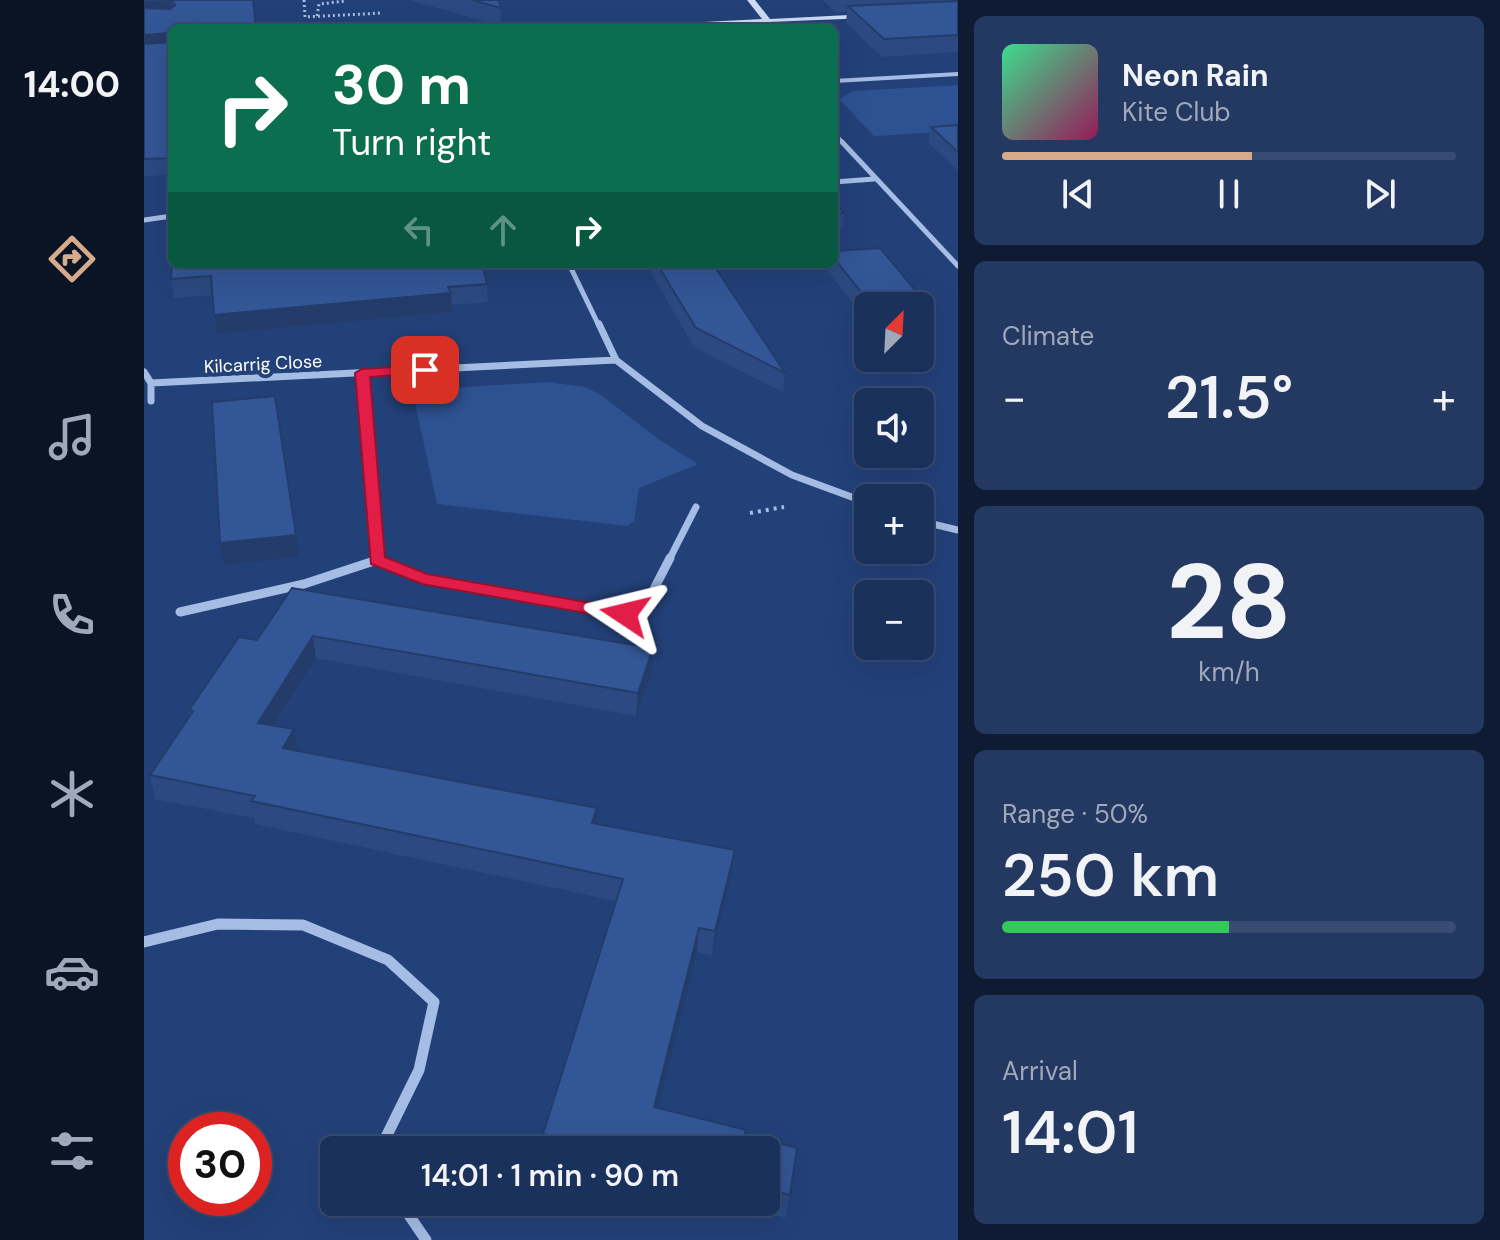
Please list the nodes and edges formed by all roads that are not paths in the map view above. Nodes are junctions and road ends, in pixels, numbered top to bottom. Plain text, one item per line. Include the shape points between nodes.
1 (751, 0) edge
2 (879, 16) edge
3 (767, 20) junction
4 (697, 24) edge
5 (958, 74) edge
6 (838, 81) edge
7 (838, 138) edge
8 (874, 179) junction
9 (838, 182) edge
10 (168, 217) edge
11 (144, 220) edge
12 (958, 266) edge
13 (571, 268) edge
14 (616, 360) junction
15 (144, 372) edge
16 (362, 373) junction
17 (151, 383) junction
18 (151, 401) dead end
19 (854, 498) edge
20 (696, 507) dead end
21 (934, 524) edge
22 (958, 530) edge
23 (377, 560) junction
24 (180, 612) dead end
25 (144, 942) edge
26 (386, 1136) edge
27 (410, 1216) edge
28 (426, 1240) edge

1 - 3 street
2 - 3 street
3 - 4 street
5 - 6 street
7 - 8 street
8 - 9 street
8 - 12 street
10 - 11 street
13 - 14 street
14 - 16 street, Kilcarrig Close
14 - 19 street via 702,426 792,475
15 - 17 street
16 - 17 street, Kilcarrig Close
16 - 23 street
17 - 18 street
20 - 23 street via 653,591 625,614 422,579
21 - 22 street
23 - 24 street via 309,583
25 - 26 street via 218,924 303,925 388,960 434,1002 419,1070
27 - 28 street

